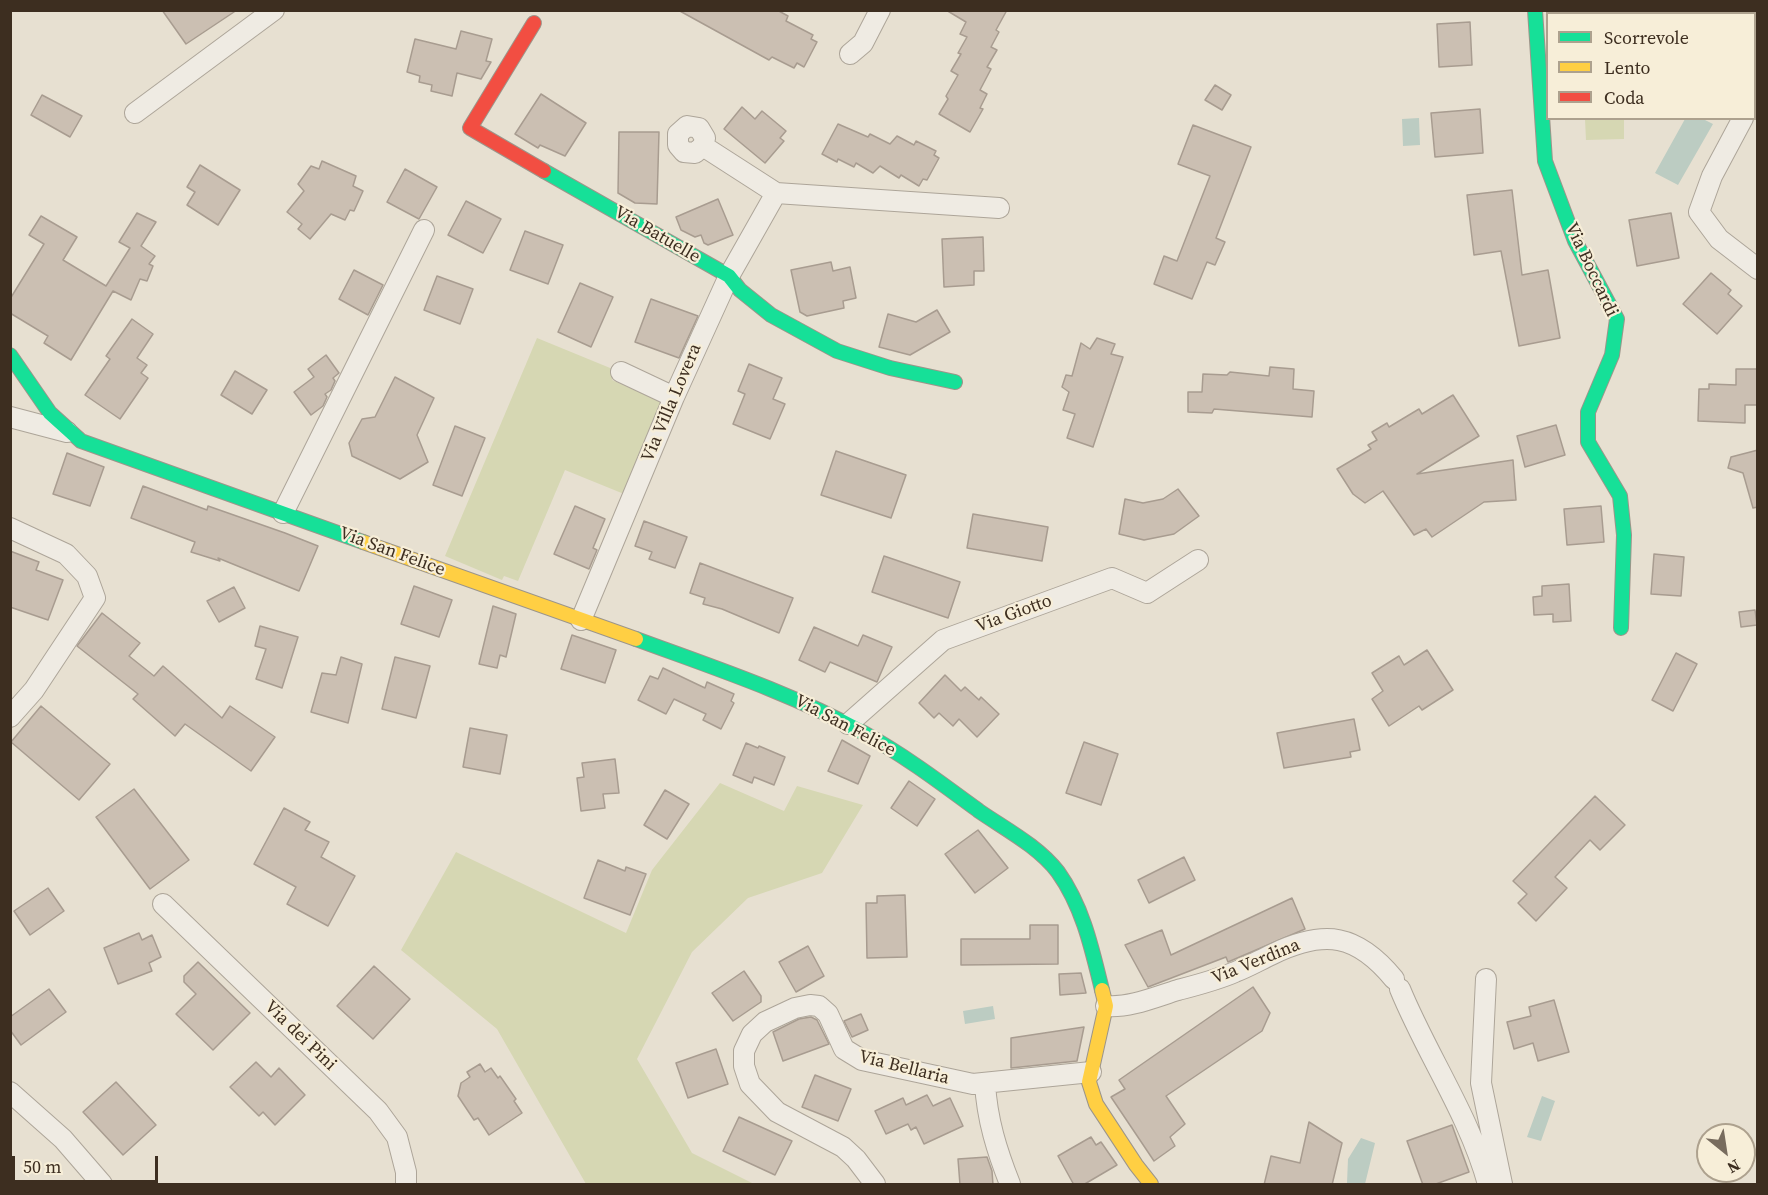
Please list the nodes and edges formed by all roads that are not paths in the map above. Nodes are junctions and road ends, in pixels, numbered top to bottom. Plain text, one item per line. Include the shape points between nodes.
1 (274, 10) edge
2 (880, 10) edge
3 (1535, 10) edge
4 (534, 23) dead end
5 (850, 54) dead end
6 (135, 113) dead end
7 (1742, 120) edge
8 (703, 146) dead end
9 (776, 193) junction
10 (999, 208) dead end
11 (424, 230) dead end
12 (1758, 269) edge
13 (729, 276) junction
14 (10, 355) edge
15 (621, 372) dead end
16 (955, 382) dead end
17 (674, 397) junction
18 (10, 417) edge
19 (67, 432) junction
20 (283, 513) junction
21 (10, 528) edge
22 (1198, 560) dead end
23 (581, 620) junction
24 (1621, 628) dead end
25 (10, 717) edge
26 (848, 724) junction
27 (163, 904) dead end
28 (1486, 979) dead end
29 (1106, 1006) junction
30 (1091, 1072) junction
31 (985, 1083) junction
32 (10, 1092) edge
33 (102, 1185) edge
34 (406, 1185) edge
35 (875, 1185) edge
36 (1010, 1185) edge
37 (1151, 1185) edge
38 (1488, 1185) edge
39 (1502, 1185) edge

1 - 6 street
2 - 5 street via 863,43
3 - 24 street, Via Boccardi via 1545,161 1575,241 1617,319 1612,355 1588,412 1588,442 1620,496 1624,534
4 - 13 street, Via Batuelle via 470,128
7 - 12 street via 1712,176 1699,212 1719,239
8 - 9 street
9 - 10 street
9 - 13 street, Via Villa Lovera
11 - 20 street
13 - 16 street, Via Batuelle via 771,315 837,351
13 - 17 street, Via Villa Lovera
14 - 19 street, Via San Felice
15 - 17 street
17 - 23 street, Via Villa Lovera
18 - 19 street
19 - 20 street, Via San Felice via 81,441
20 - 23 street, Via San Felice
21 - 25 street via 66,554 87,576 95,598 34,690
22 - 26 street, Via Giotto via 1147,593 1112,578 943,640
23 - 26 street, Via San Felice via 798,700
26 - 29 street, Via San Felice via 907,759 1015,835 1056,870 1071,892 1088,934
27 - 34 street, Via dei Pini via 378,1111 397,1137
28 - 39 street via 1481,1083
29 - 30 street, Via San Felice
29 - 38 street, Via Verdina via 1135,1003 1210,981 1314,939 1338,940 1359,947 1378,960 1397,984 1470,1134
30 - 31 street, Via Bellaria
30 - 37 street, Via San Felice via 1089,1082 1096,1104
31 - 35 street, Via Bellaria via 945,1080 862,1060 844,1049 828,1014 819,1006 795,1008 765,1022 752,1034 744,1051 750,1084 777,1112 843,1147
31 - 36 street via 992,1133
32 - 33 street via 63,1139

